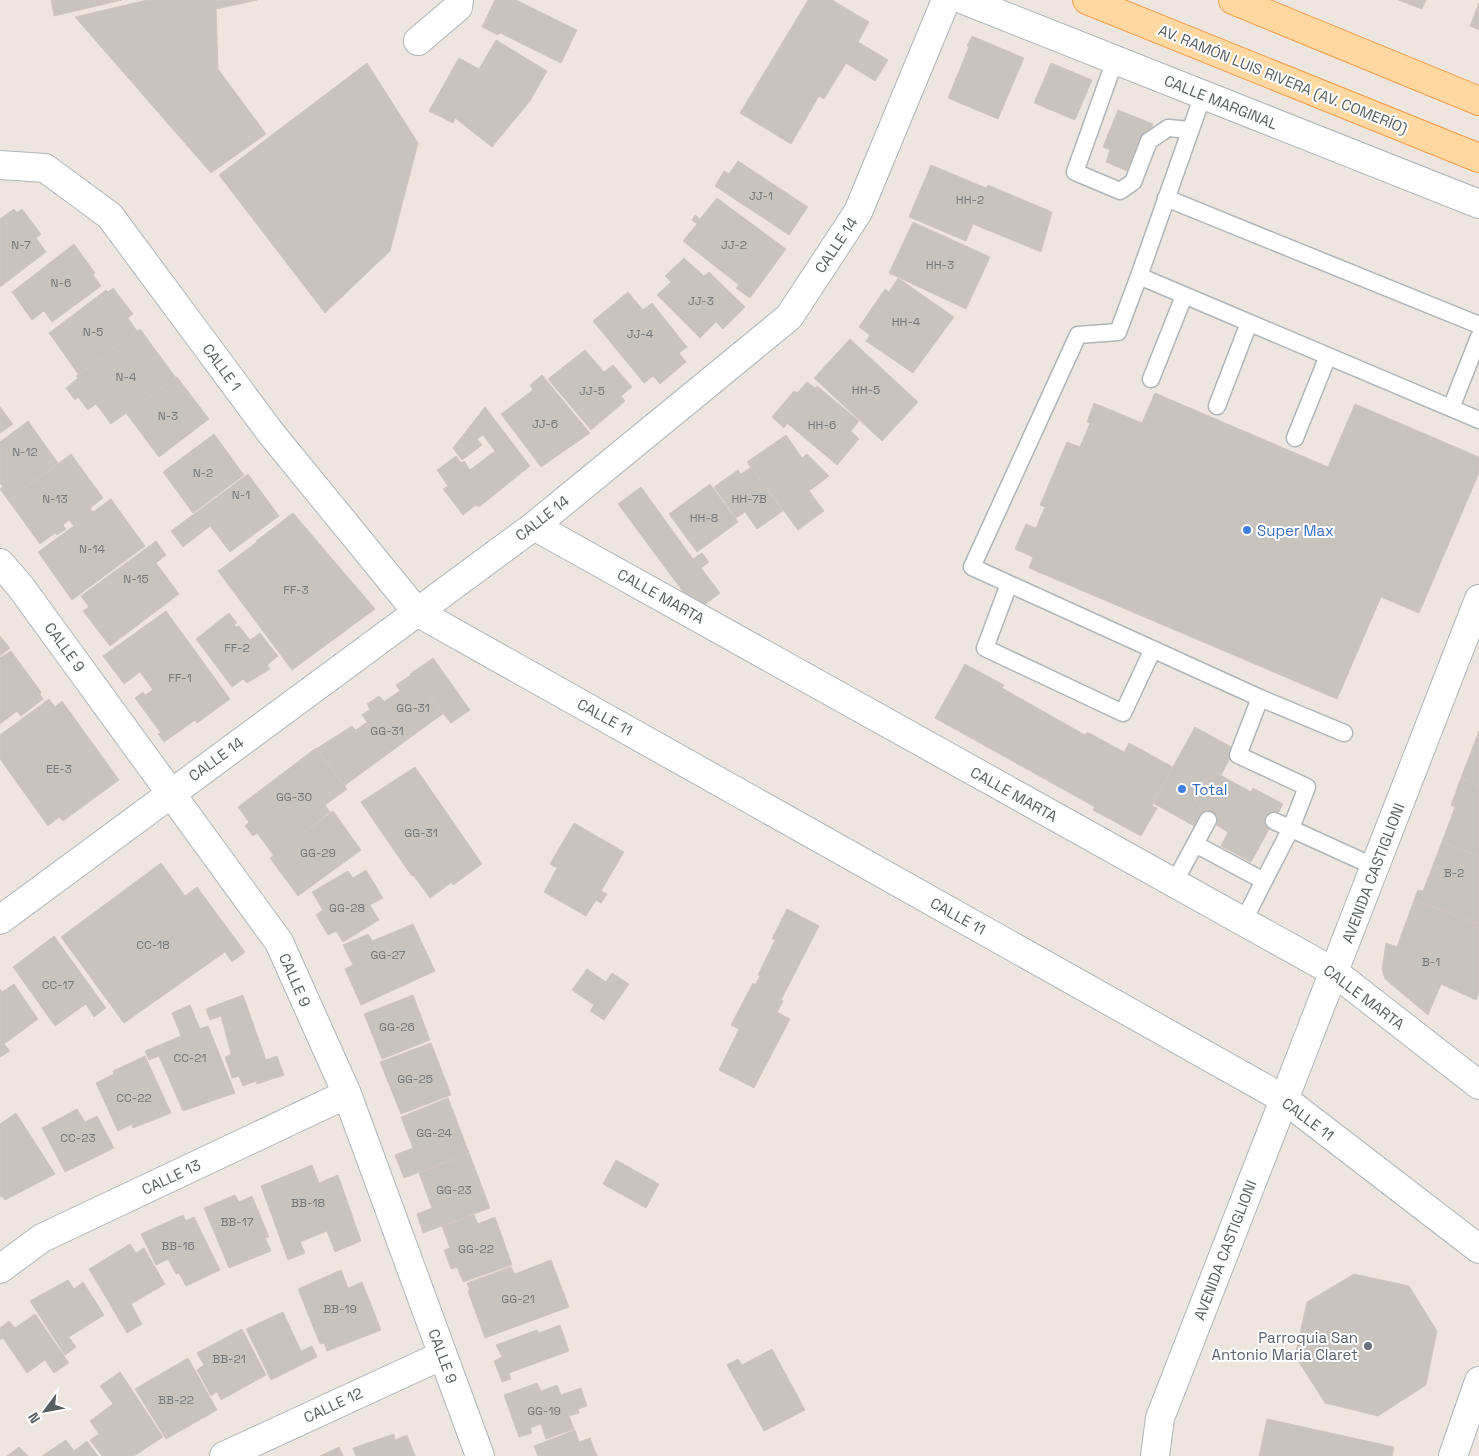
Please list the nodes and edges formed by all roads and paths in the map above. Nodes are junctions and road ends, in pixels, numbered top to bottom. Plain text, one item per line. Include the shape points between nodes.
1 (459, 0) edge
2 (946, 0) edge
3 (964, 0) edge
4 (1087, 0) edge
5 (1233, 0) edge
6 (418, 41) dead end
7 (1116, 60) junction
8 (1202, 95) junction
9 (1479, 101) edge
10 (1190, 130) junction
11 (1479, 158) edge
12 (0, 165) edge
13 (1166, 198) junction
14 (1479, 204) edge
15 (1139, 276) junction
16 (1184, 296) junction
17 (1250, 323) junction
18 (1479, 324) edge
19 (1479, 337) edge
20 (1328, 356) junction
21 (1151, 379) dead end
22 (1217, 406) dead end
23 (1451, 408) junction
24 (1479, 420) edge
25 (1295, 438) dead end
26 (534, 526) junction
27 (0, 563) edge
28 (1009, 584) junction
29 (1479, 599) edge
30 (417, 612) junction
31 (1153, 649) junction
32 (1260, 698) junction
33 (1344, 734) dead end
34 (171, 792) junction
35 (1208, 820) dead end
36 (1274, 821) dead end
37 (1291, 828) junction
38 (1195, 844) junction
39 (1375, 867) junction
40 (1264, 882) junction
41 (1174, 883) junction
42 (0, 920) edge
43 (1243, 922) junction
44 (1334, 972) junction
45 (1479, 1085) edge
46 (347, 1094) junction
47 (1284, 1100) junction
48 (1479, 1249) edge
49 (0, 1269) edge
50 (442, 1355) junction
51 (1479, 1381) edge
52 (224, 1456) edge
53 (480, 1456) edge
54 (1155, 1456) edge
55 (1453, 1456) edge

1 - 6 street via 458,7
2 - 26 street, CALLE 14 via 858,212 788,317
3 - 7 street, CALLE MARGINAL
4 - 11 main road, AV. RAMÓN LUIS RIVERA (AV. COMERÍO)
5 - 9 main road
7 - 8 street, CALLE MARGINAL
7 - 10 lane via 1075,172 1120,190 1133,182 1149,141 1168,128
8 - 10 lane
8 - 14 street, CALLE MARGINAL
10 - 13 lane
12 - 30 street, CALLE 1 via 45,168 110,216 270,432
13 - 15 lane
13 - 18 lane
15 - 16 lane
15 - 28 lane via 1118,332 1078,335 972,567
16 - 17 lane
16 - 21 lane
17 - 20 lane
17 - 22 lane
19 - 23 lane
20 - 23 lane
20 - 25 lane
23 - 24 lane
26 - 30 street, CALLE 14
26 - 41 street, CALLE MARTA
27 - 34 street, CALLE 9
28 - 31 lane
28 - 31 lane via 986,648 1122,713
29 - 39 street, AVENIDA CASTIGLIONI
30 - 34 street, CALLE 14
30 - 47 street, CALLE 11
31 - 32 lane
32 - 33 lane
32 - 37 lane via 1238,755 1308,787
34 - 42 street, CALLE 14
34 - 46 street, CALLE 9 via 278,942
35 - 38 lane
36 - 37 lane
37 - 39 lane
37 - 40 lane
38 - 40 lane
38 - 41 lane
39 - 44 street, AVENIDA CASTIGLIONI
40 - 43 lane
41 - 43 street, CALLE MARTA
43 - 44 street, CALLE MARTA
44 - 45 street, CALLE MARTA
44 - 47 street, AVENIDA CASTIGLIONI
46 - 49 street, CALLE 13 via 42,1238
46 - 50 street, CALLE 9
47 - 48 street, CALLE 11
47 - 54 street, AVENIDA CASTIGLIONI via 1160,1418
50 - 52 street, CALLE 12
50 - 53 street, CALLE 9
51 - 55 street

